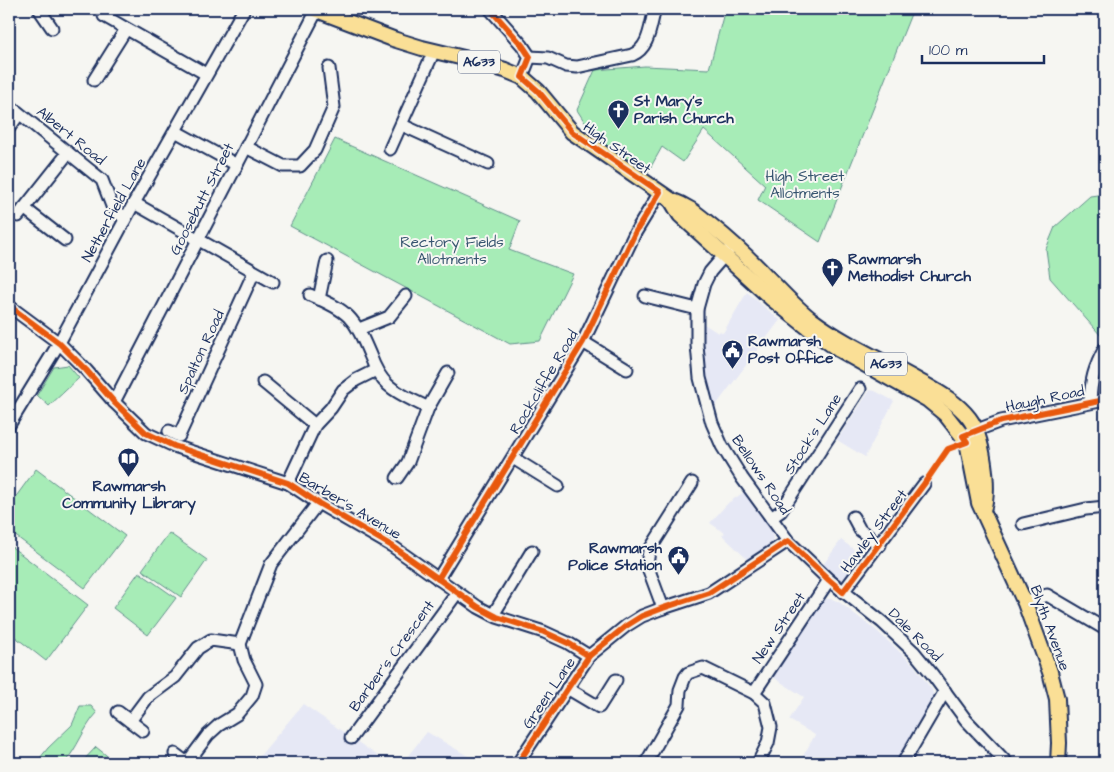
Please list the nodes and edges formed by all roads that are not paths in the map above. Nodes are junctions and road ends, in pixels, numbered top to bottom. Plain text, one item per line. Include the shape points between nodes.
1 (40, 9) edge
2 (244, 9) edge
3 (316, 9) edge
4 (490, 9) edge
5 (655, 9) edge
6 (104, 16) dead end
7 (52, 28) dead end
8 (126, 29) junction
9 (434, 51) junction
10 (530, 57) junction
11 (329, 68) dead end
12 (206, 74) junction
13 (522, 77) junction
14 (94, 80) dead end
15 (9, 105) edge
16 (19, 114) junction
17 (402, 125) junction
18 (9, 128) edge
19 (175, 131) junction
20 (246, 147) junction
21 (390, 149) dead end
22 (68, 153) junction
23 (488, 164) dead end
24 (237, 165) junction
25 (665, 196) junction
26 (134, 203) junction
27 (125, 220) junction
28 (198, 239) junction
29 (65, 240) dead end
30 (735, 244) junction
31 (725, 255) junction
32 (327, 261) dead end
33 (254, 272) junction
34 (273, 282) dead end
35 (406, 296) dead end
36 (645, 296) dead end
37 (9, 306) edge
38 (697, 309) junction
39 (359, 330) junction
40 (583, 342) junction
41 (58, 343) junction
42 (1105, 348) edge
43 (627, 369) dead end
44 (376, 370) junction
45 (448, 373) dead end
46 (263, 382) dead end
47 (860, 389) dead end
48 (1105, 400) edge
49 (114, 402) junction
50 (1090, 402) junction
51 (428, 408) junction
52 (9, 425) edge
53 (315, 425) junction
54 (976, 430) junction
55 (169, 431) dead end
56 (963, 436) junction
57 (513, 458) junction
58 (397, 478) dead end
59 (692, 482) dead end
60 (288, 483) junction
61 (924, 484) dead end
62 (558, 486) dead end
63 (318, 503) junction
64 (1105, 507) edge
65 (983, 510) junction
66 (853, 517) dead end
67 (771, 518) junction
68 (1023, 524) dead end
69 (788, 541) junction
70 (880, 544) junction
71 (532, 551) dead end
72 (438, 579) junction
73 (828, 580) junction
74 (843, 592) junction
75 (457, 593) junction
76 (1025, 603) junction
77 (662, 608) junction
78 (493, 614) junction
79 (1105, 629) edge
80 (240, 644) junction
81 (589, 656) junction
82 (616, 680) dead end
83 (567, 688) junction
84 (945, 691) junction
85 (754, 692) junction
86 (118, 712) dead end
87 (130, 721) junction
88 (143, 731) dead end
89 (351, 738) dead end
90 (174, 754) dead end
91 (187, 763) edge
92 (518, 763) edge
93 (646, 763) edge
94 (758, 763) edge
95 (903, 763) edge
96 (1007, 763) edge
97 (1058, 763) edge

1 - 7 street
2 - 12 street, Netherfield Lane
3 - 9 main road, A633 via 393,40
3 - 20 street, Goosebutt Street
4 - 10 street
5 - 10 street via 646,44 640,52 577,67 548,58
6 - 8 street
8 - 12 street
8 - 14 street
9 - 13 main road, A633 via 468,58
9 - 17 street
10 - 13 street
11 - 20 street via 334,107 314,150 300,166 283,166
12 - 19 street, Netherfield Lane
13 - 25 main road, High Street / A633 via 572,132
15 - 16 street, Albert Road
16 - 18 street
16 - 22 street, Albert Road
17 - 21 street
17 - 23 street
19 - 24 street
19 - 26 street, Netherfield Lane
20 - 24 street, Goosebutt Street
22 - 27 street, Albert Road via 102,180 112,206
22 - 29 street via 21,212
24 - 28 street, Goosebutt Street
25 - 30 main road, High Street / A633 via 688,207
25 - 31 main road, High Street / A633 via 680,215
25 - 40 street, Rockcliffe Road via 635,233
26 - 27 street, Netherfield Lane
26 - 28 street
27 - 41 street, Netherfield Lane
28 - 33 street
28 - 49 street, Goosebutt Street
30 - 31 street, Bellows Road
30 - 54 main road, High Street / A633 via 811,319 949,399 969,418
31 - 38 street, Bellows Road via 710,272
31 - 56 main road, High Street / A633 via 806,326 839,350 928,400
32 - 39 street via 315,297 348,314
33 - 34 street
33 - 55 street, Spalton Road via 179,436
35 - 39 street via 389,317
36 - 38 street
37 - 41 street, Barber's Avenue
38 - 67 street, Bellows Road via 700,378 712,423 732,463
39 - 44 street
40 - 43 street
40 - 57 street, Rockcliffe Road
41 - 49 street, Barber's Avenue
41 - 52 street, Netherfield Lane
42 - 50 street via 1096,363
44 - 51 street via 388,385
44 - 53 street via 343,390
45 - 51 street
46 - 53 street
47 - 67 street, Stock's Lane via 781,511
48 - 50 street, Haugh Road
49 - 60 street, Barber's Avenue via 146,433 167,443
50 - 54 street, Haugh Road via 1001,421
51 - 58 street via 408,462
53 - 60 street
54 - 56 street, Haugh Road
54 - 65 main road, High Street / A633 via 983,454 986,500
56 - 65 main road, High Street / A633
57 - 62 street
57 - 72 street, Rockcliffe Road
59 - 77 street via 649,551 647,565
60 - 63 street, Barber's Avenue
61 - 70 street, Hawley Street
63 - 72 street, Barber's Avenue via 392,546
63 - 80 street via 271,564
64 - 68 street
65 - 76 main road, Blyth Avenue / A633
66 - 70 street via 860,530
67 - 69 street, Bellows Road
69 - 73 street, Dale Road
69 - 77 street, Green Lane via 709,593
70 - 74 street, Hawley Street
71 - 78 street
72 - 75 street, Barber's Avenue
73 - 74 street, Dale Road
73 - 85 street, New Street
74 - 84 street, Dale Road via 907,646
75 - 78 street, Barber's Avenue
75 - 89 street, Barber's Crescent
76 - 79 street via 1047,595
76 - 97 main road, Blyth Avenue / A633 via 1057,699
77 - 81 street, Green Lane via 626,626
78 - 81 street, Barber's Avenue via 544,632
80 - 87 street via 211,640 198,648 175,677 148,698
80 - 91 street via 256,684 252,696 238,714 208,735
81 - 83 street, Green Lane
82 - 83 street via 599,707
83 - 92 street, Green Lane
84 - 95 street
84 - 96 street, Dale Road via 966,720
85 - 93 street via 703,668 688,673 680,690 680,705
85 - 94 street via 765,703 771,727 768,743
86 - 87 street
87 - 88 street
90 - 91 street

